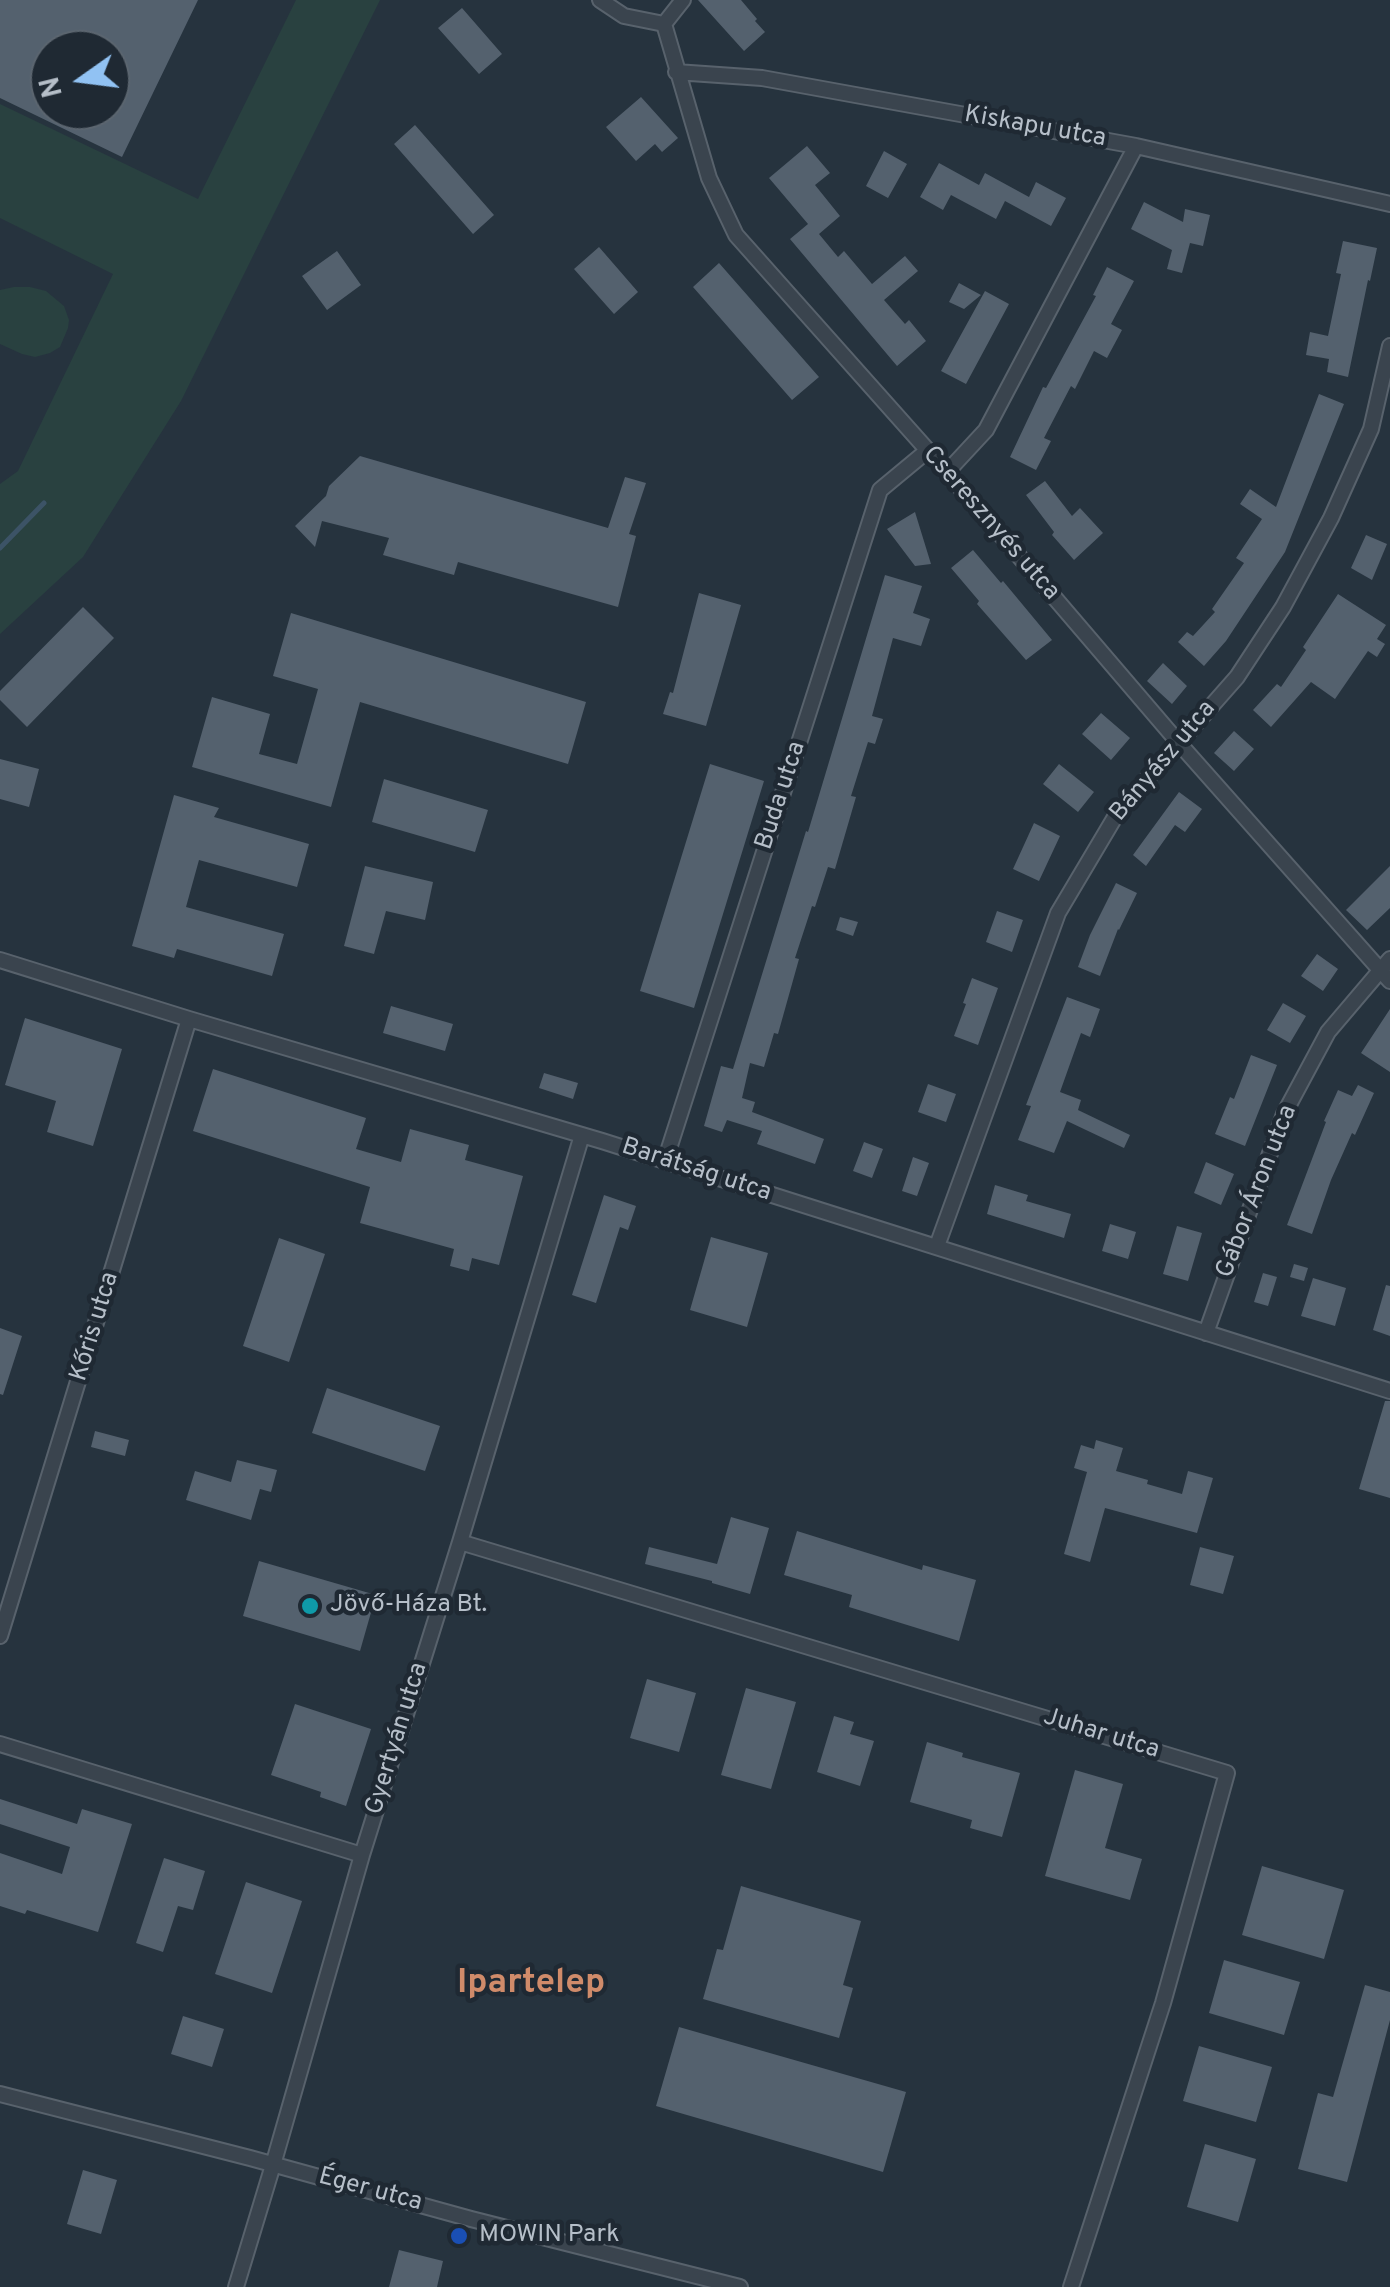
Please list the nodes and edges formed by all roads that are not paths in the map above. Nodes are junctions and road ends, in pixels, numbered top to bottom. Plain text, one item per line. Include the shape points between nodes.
1 (600, 0) edge
2 (683, 0) edge
3 (664, 24) junction
4 (676, 72) junction
5 (1136, 146) junction
6 (1390, 204) edge
7 (1390, 346) edge
8 (927, 451) junction
9 (946, 472) junction
10 (1178, 742) junction
11 (0, 960) edge
12 (1387, 970) edge
13 (189, 1019) junction
14 (582, 1135) junction
15 (665, 1161) junction
16 (937, 1246) junction
17 (1206, 1333) junction
18 (1390, 1391) edge
19 (460, 1542) junction
20 (0, 1636) edge
21 (0, 1744) edge
22 (362, 1855) junction
23 (0, 2094) edge
24 (274, 2165) junction
25 (236, 2287) edge
26 (740, 2287) edge
27 (1071, 2287) edge

1 - 3 street via 624,16
2 - 3 street
3 - 4 street, Cseresznyés utca
4 - 5 street, Kiskapu utca via 762,78
4 - 8 street, Cseresznyés utca via 709,178 736,236
5 - 6 street, Kiskapu utca
5 - 9 street via 986,430
7 - 10 street, Bányász utca via 1371,429 1332,518 1237,677
8 - 9 street, Cseresznyés utca
8 - 15 street, Buda utca via 880,490
9 - 10 street, Cseresznyés utca
10 - 12 street, Cseresznyés utca
10 - 16 street, Bányász utca via 1118,812 1058,914
11 - 13 street, Barátság utca
12 - 17 street, Gábor Áron utca via 1328,1032 1284,1114
13 - 14 street, Barátság utca
13 - 20 street, Kőris utca
14 - 15 street, Barátság utca
14 - 19 street, Gyertyán utca
15 - 16 street, Barátság utca
16 - 17 street, Barátság utca
17 - 18 street, Barátság utca
19 - 22 street, Gyertyán utca
19 - 27 street, Juhar utca via 1227,1773 1163,2003
21 - 22 street
22 - 24 street, Gyertyán utca
23 - 24 street, Éger utca
24 - 25 street, Gyertyán utca
24 - 26 street, Éger utca

